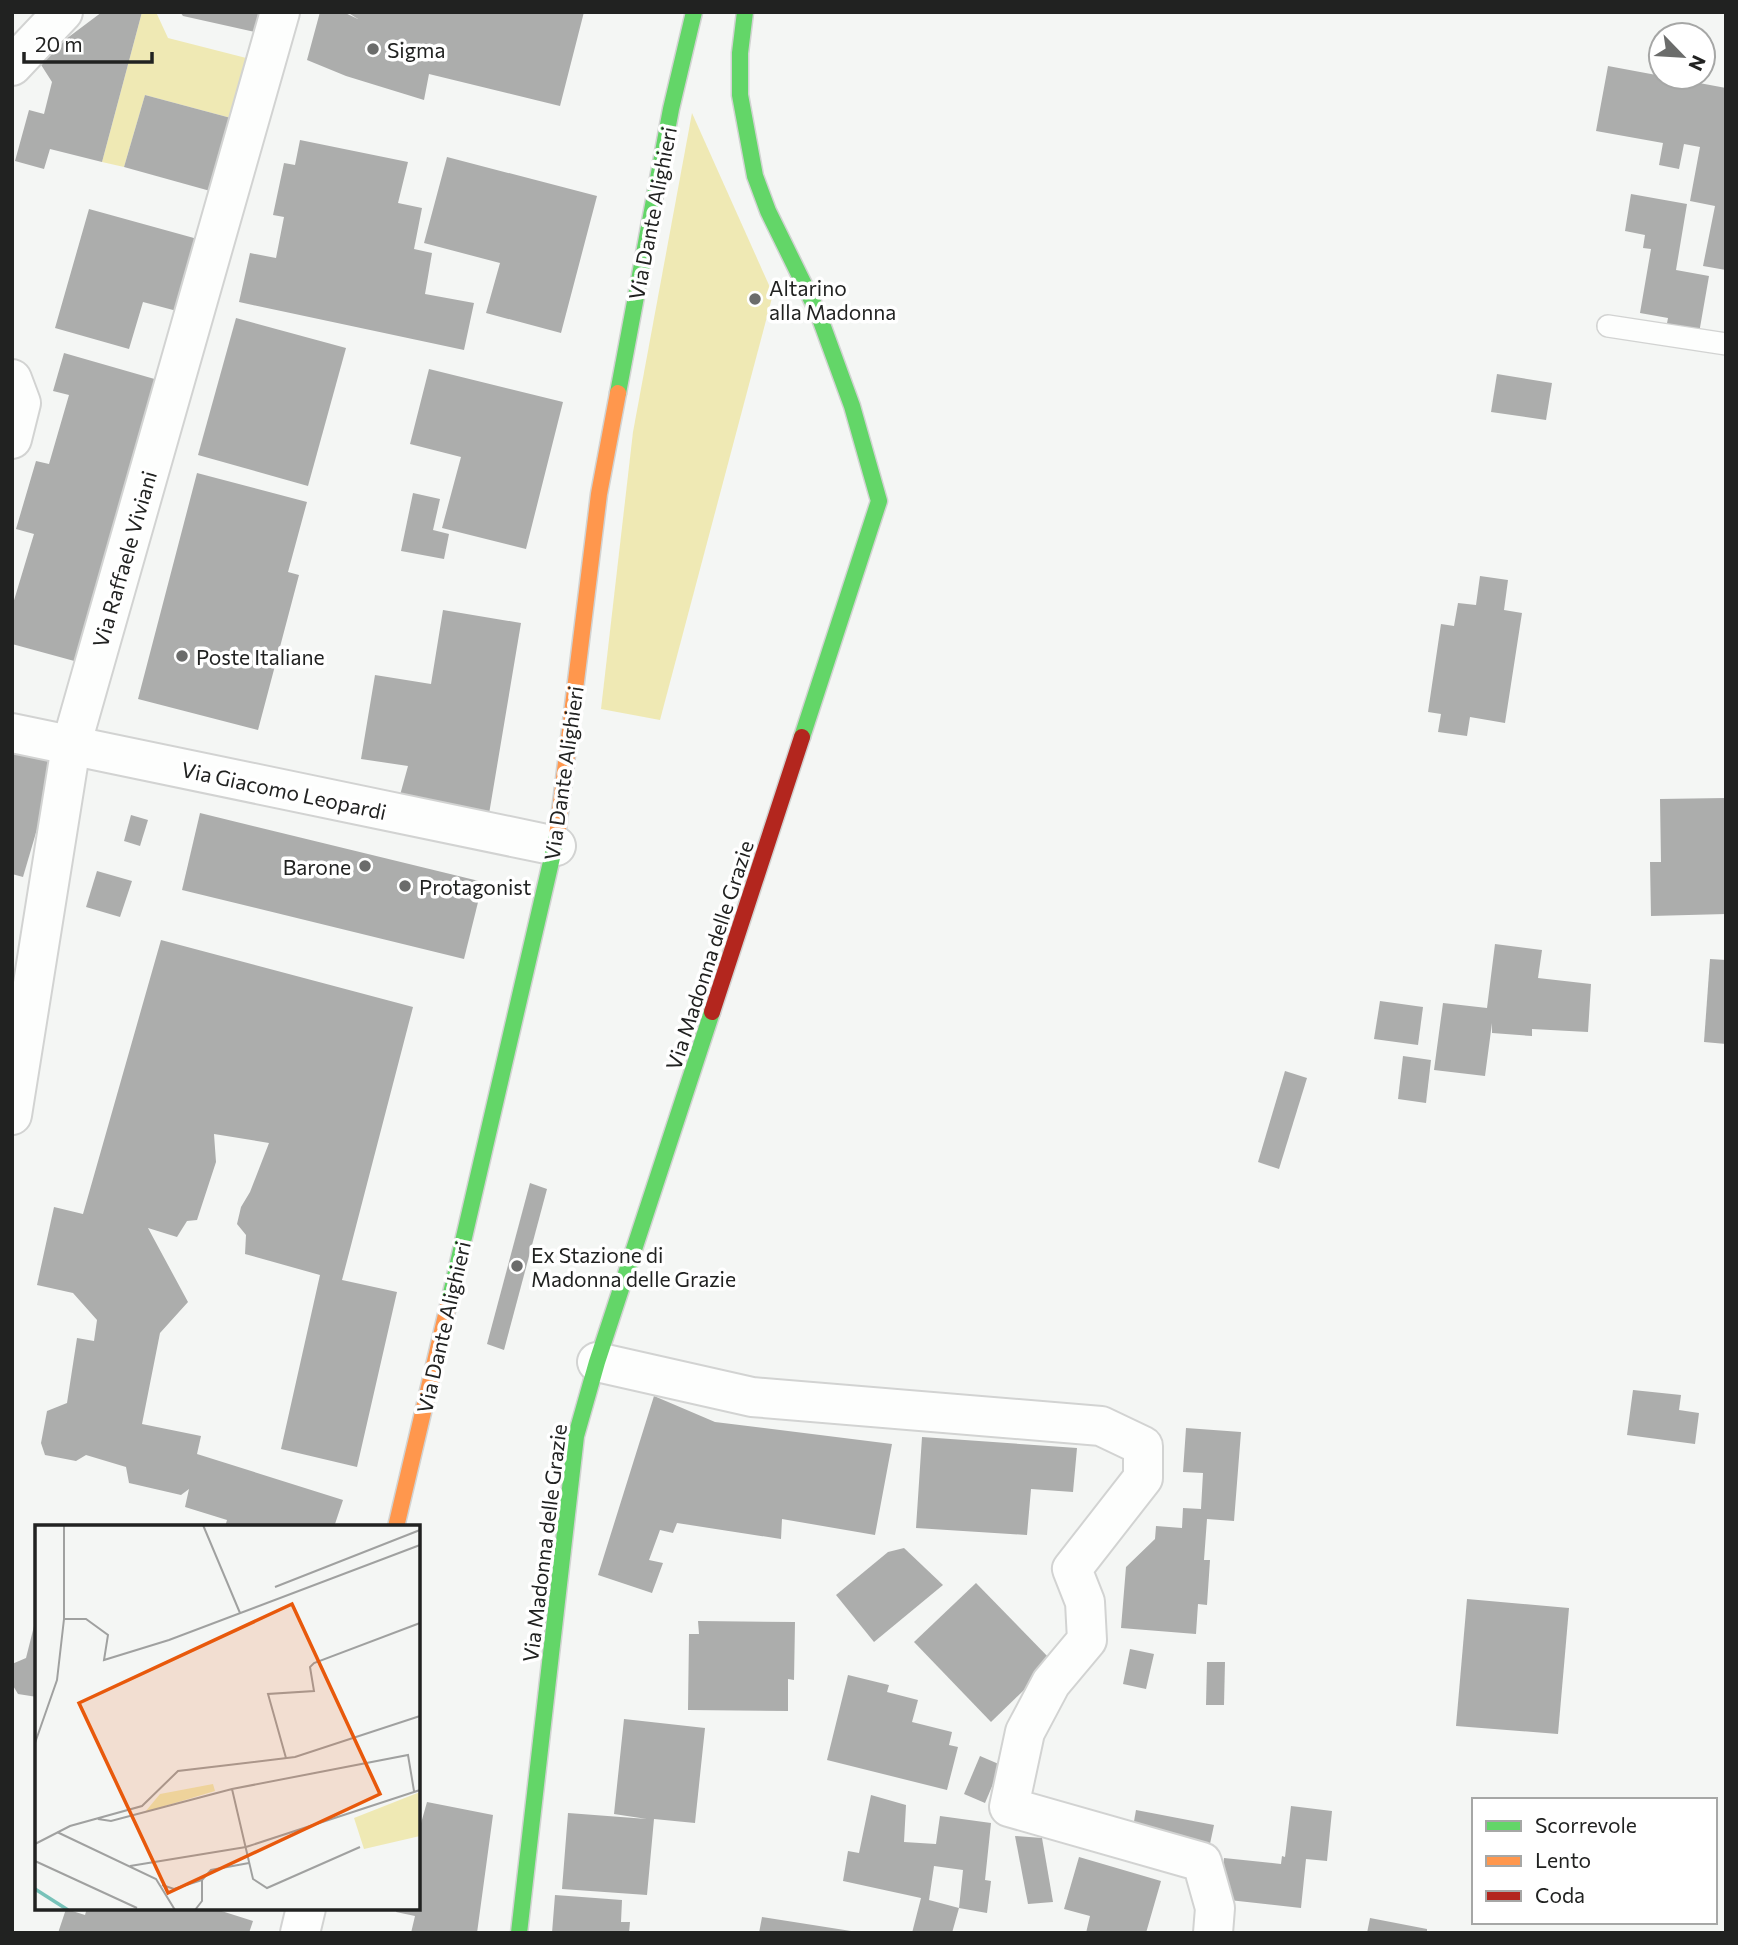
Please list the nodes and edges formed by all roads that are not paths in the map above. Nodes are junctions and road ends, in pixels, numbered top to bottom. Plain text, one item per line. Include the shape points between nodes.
1 (63, 12) edge
2 (280, 12) edge
3 (694, 12) edge
4 (745, 12) edge
5 (12, 66) edge
6 (1608, 326) dead end
7 (1726, 344) edge
8 (12, 379) edge
9 (12, 439) edge
10 (12, 733) edge
11 (71, 746) junction
12 (556, 846) junction
13 (12, 1115) edge
14 (597, 1362) junction
15 (396, 1525) edge
16 (306, 1910) edge
17 (300, 1933) edge
18 (519, 1933) edge
19 (1213, 1933) edge

1 - 5 street
2 - 11 street, Via Raffaele Viviani
3 - 12 main road, Via Dante Alighieri via 671,109 599,494
4 - 14 main road, Via Madonna delle Grazie via 740,35 742,114 756,178 817,310 860,426 879,501
6 - 7 lane
8 - 9 street via 21,403
10 - 11 street, Via Giacomo Leopardi
11 - 12 street, Via Giacomo Leopardi
11 - 13 street, Via Raffaele Viviani
12 - 15 main road, Via Dante Alighieri
14 - 18 main road, Via Madonna delle Grazie via 576,1436
14 - 19 street via 752,1397 1101,1426 1143,1446 1143,1478 1072,1569 1085,1602 1087,1640 1051,1684 1025,1732 1009,1807 1202,1862 1215,1908
16 - 17 street

